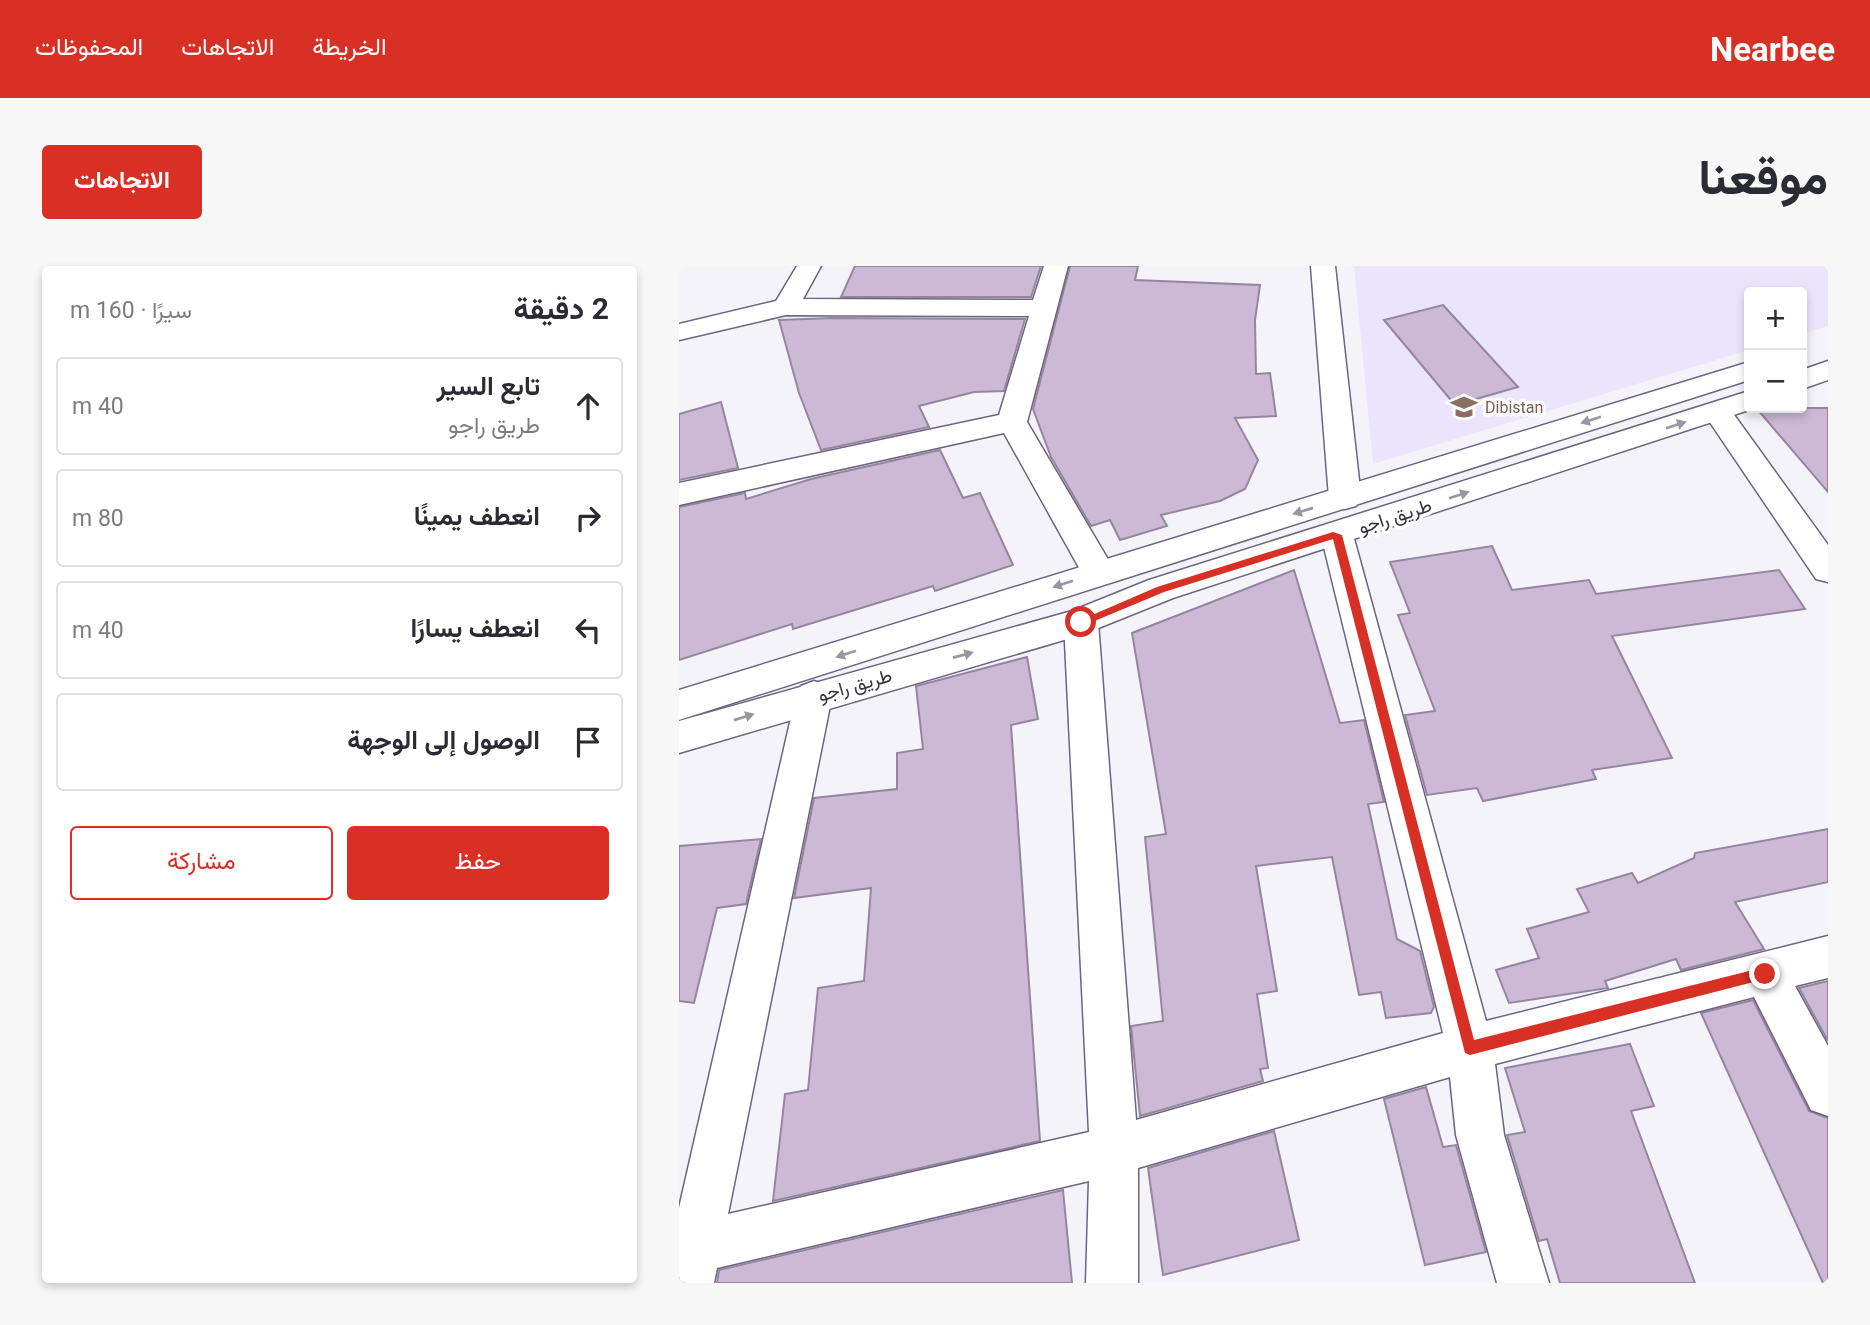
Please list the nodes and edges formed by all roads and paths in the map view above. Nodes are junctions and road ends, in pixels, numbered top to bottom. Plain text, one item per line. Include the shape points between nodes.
1 (809, 266) edge
2 (1056, 266) edge
3 (1323, 266) edge
4 (786, 307) junction
5 (1045, 308) junction
6 (679, 332) edge
7 (1828, 346) edge
8 (1807, 353) edge
9 (1828, 370) edge
10 (1744, 373) edge
11 (1807, 378) edge
12 (1744, 402) edge
13 (1717, 412) junction
14 (1012, 422) junction
15 (679, 494) edge
16 (1341, 517) junction
17 (1828, 570) edge
18 (1099, 573) junction
19 (1081, 622) junction
20 (814, 696) junction
21 (679, 705) edge
22 (679, 737) edge
23 (1828, 957) edge
24 (1765, 974) junction
25 (1470, 1048) junction
26 (1828, 1094) edge
27 (1114, 1150) junction
28 (687, 1260) edge
29 (1112, 1283) edge
30 (1523, 1283) edge

1 - 4 street
2 - 5 street
3 - 16 street
4 - 5 street
4 - 6 street
5 - 14 street
7 - 8 street
9 - 11 street
10 -> 16 street, طريق راجو
12 - 13 street, طريق راجو
16 -> 13 street, طريق راجو
13 - 17 street
14 - 15 street
14 - 18 street
16 -> 18 street, طريق راجو
16 - 19 street, طريق راجو
16 - 25 street
18 -> 21 street, طريق راجو
20 -> 19 street, طريق راجو
19 - 27 street
22 -> 20 street, طريق راجو
20 - 28 street
23 - 24 street
24 - 25 street
24 - 26 street
25 - 27 street
25 - 30 street via 1480,1135
27 - 28 street
27 - 29 street

